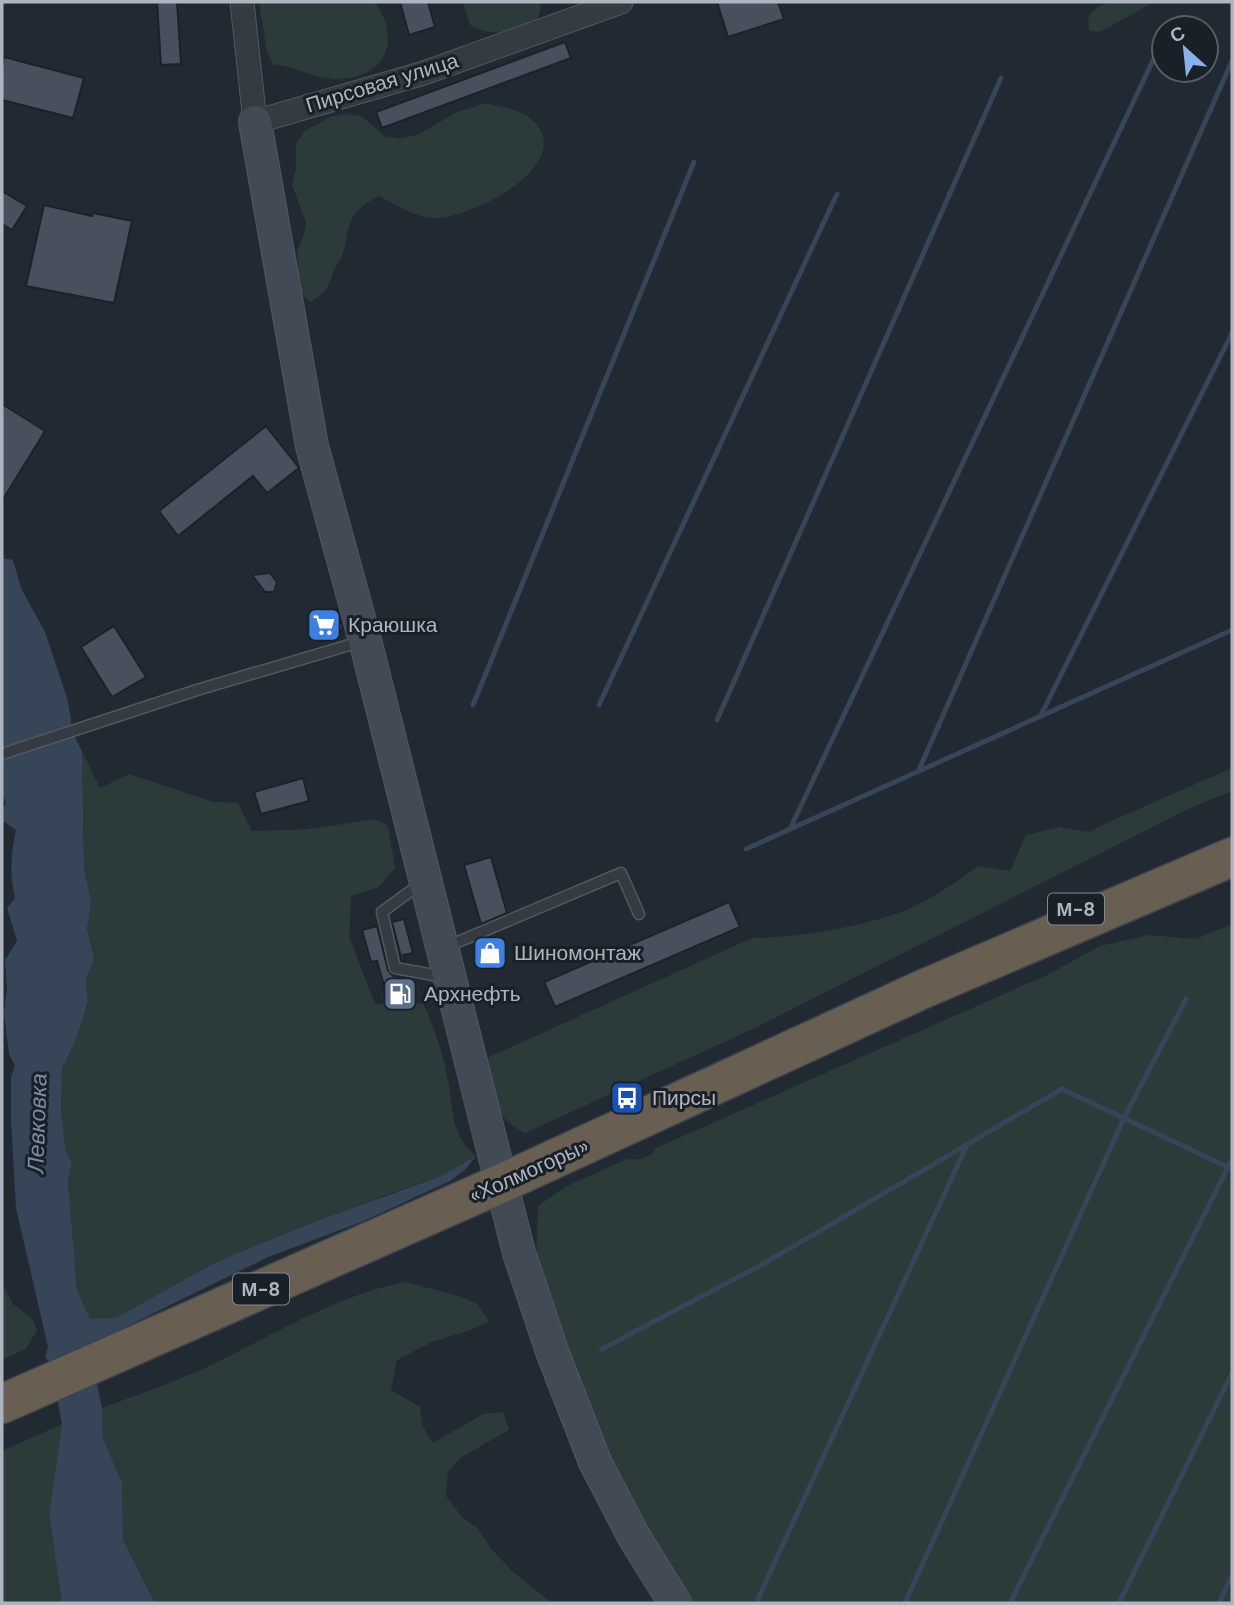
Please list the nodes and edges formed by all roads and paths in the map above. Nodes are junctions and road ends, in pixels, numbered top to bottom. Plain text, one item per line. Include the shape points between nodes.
1 (242, 2) edge
2 (610, 4) edge
3 (255, 122) junction
4 (365, 640) junction
5 (2, 754) edge
6 (1232, 830) edge
7 (1232, 857) edge
8 (426, 880) junction
9 (639, 914) dead end
10 (447, 963) junction
11 (921, 990) junction
12 (502, 1183) junction
13 (2, 1404) edge
14 (675, 1603) edge

1 - 3 street
2 - 3 street, Пирсовая улица via 424,73
3 - 4 street via 312,446
4 - 5 lane
4 - 8 street
6 - 11 highway, «Холмогоры» / М-8
7 - 11 highway, «Холмогоры» / М-8
8 - 10 street
8 - 10 lane via 382,912 396,968
9 - 10 lane via 621,873
10 - 12 street
11 - 12 highway, «Холмогоры» / М-8
12 - 13 highway, «Холмогоры» / М-8
12 - 14 street via 523,1266 595,1462

